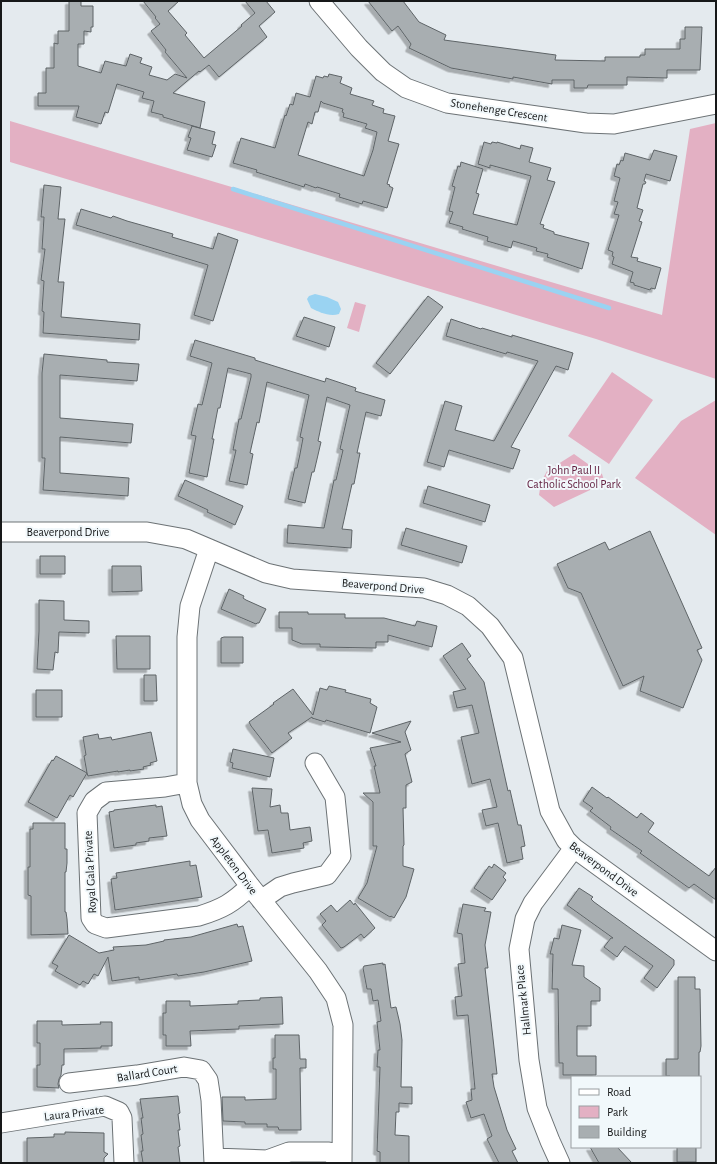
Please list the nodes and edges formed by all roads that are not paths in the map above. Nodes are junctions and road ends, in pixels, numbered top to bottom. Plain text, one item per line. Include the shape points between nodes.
1 (319, 1) edge
2 (716, 104) edge
3 (1, 532) edge
4 (209, 549) junction
5 (315, 763) dead end
6 (187, 783) junction
7 (574, 848) junction
8 (255, 893) junction
9 (716, 951) edge
10 (69, 1083) dead end
11 (1, 1124) edge
12 (214, 1160) edge
13 (272, 1162) edge
14 (124, 1163) edge
15 (341, 1163) edge
16 (560, 1163) edge

1 - 2 street, Stonehenge Crescent via 383,72 406,88 447,103 586,124 614,124
3 - 4 street, Beaverpond Drive via 147,532 186,539
4 - 6 street, Appleton Drive via 190,606 187,638
4 - 7 street, Beaverpond Drive via 266,573 292,579 424,588 447,595 468,606 490,626 513,658 550,810 566,840
5 - 8 street via 336,797 341,856 328,875
6 - 8 street, Appleton Drive via 192,804 200,820
6 - 8 street, Royal Gala Private via 106,792 94,801 87,813 91,918 95,924 106,928 199,916
7 - 9 street, Beaverpond Drive
7 - 16 street, Hallmark Place via 533,903 525,919 519,949 529,1060 537,1108
8 - 15 street, Appleton Drive via 318,971 336,998 343,1025
10 - 12 street, Ballard Court via 184,1067 201,1070 208,1080
11 - 14 street, Laura Private via 105,1106 119,1112 122,1118
12 - 13 street
13 - 15 street via 289,1152 329,1152

